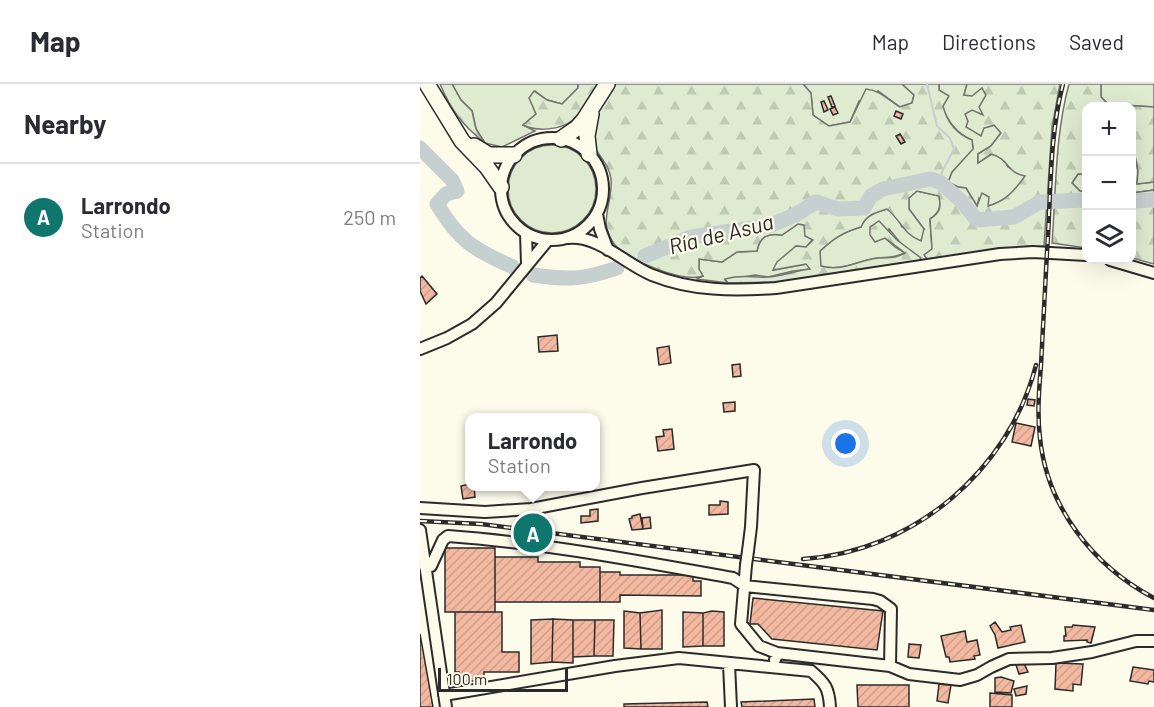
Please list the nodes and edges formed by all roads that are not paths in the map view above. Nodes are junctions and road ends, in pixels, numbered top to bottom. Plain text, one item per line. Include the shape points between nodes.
1 (607, 84) edge
2 (431, 88) edge
3 (591, 111) junction
4 (449, 119) junction
5 (561, 139) junction
6 (590, 154) junction
7 (514, 155) junction
8 (501, 187) junction
9 (597, 214) junction
10 (526, 233) junction
11 (568, 238) junction
12 (548, 240) junction
13 (608, 250) junction
14 (1082, 255) edge
15 (527, 264) junction
16 (1124, 264) edge
17 (1154, 273) edge
18 (420, 349) edge
19 (420, 508) edge
20 (420, 530) edge
21 (425, 567) junction
22 (744, 586) junction
23 (1154, 641) edge
24 (777, 653) junction
25 (729, 664) junction
26 (774, 666) junction
27 (890, 666) junction
28 (444, 695) junction
29 (446, 707) edge
30 (731, 707) edge
31 (830, 707) edge

1 - 3 highway
2 - 4 highway
3 - 5 highway
3 - 6 highway via 587,136
4 - 7 highway via 483,153
4 - 8 highway via 462,141
5 - 6 street
5 - 7 street via 540,139
6 - 9 street via 603,183
7 - 8 street
8 - 10 street via 507,214
9 - 11 street via 585,228
9 - 13 street
10 - 12 street
10 - 15 street
11 - 12 street
11 - 13 street via 585,238
12 - 15 street
13 - 14 street via 650,274 679,284 745,290 1000,254
15 - 18 street via 496,303 472,324
16 - 17 street
19 - 22 street, bridge via 485,512 531,509 754,470
20 - 21 street
21 - 22 street via 431,566 448,536 607,556 733,578
21 - 28 street
22 - 24 street via 741,624 759,646
22 - 27 street via 880,601 891,609
23 - 27 street via 1052,658 1009,659 960,680 909,674
24 - 26 street
24 - 27 street
25 - 26 street
25 - 28 street via 680,658
25 - 30 street
26 - 31 street via 811,671 824,681
28 - 29 street

